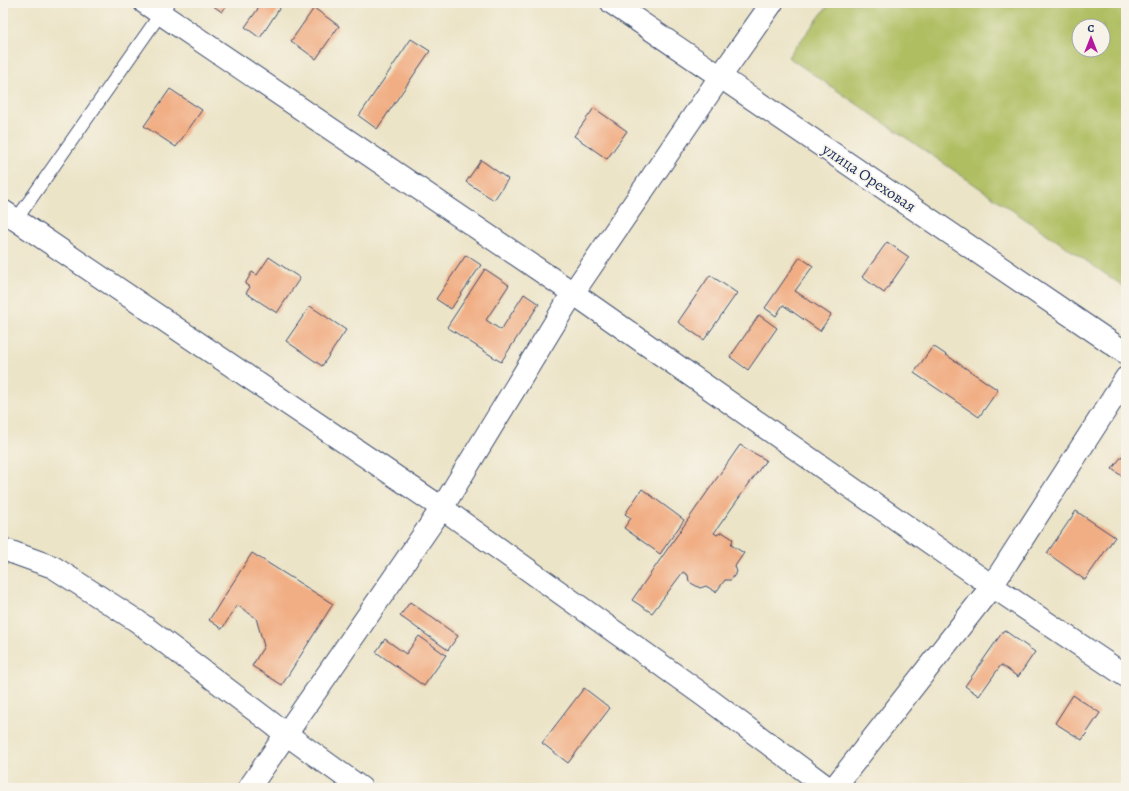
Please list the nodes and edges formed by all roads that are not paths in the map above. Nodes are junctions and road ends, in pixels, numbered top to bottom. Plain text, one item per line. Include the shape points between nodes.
1 (612, 3) edge
2 (772, 3) edge
3 (158, 6) edge
4 (720, 77) junction
5 (9, 216) edge
6 (573, 293) junction
7 (1126, 353) edge
8 (1126, 378) edge
9 (442, 508) junction
10 (3, 549) edge
11 (992, 586) junction
12 (1126, 676) edge
13 (286, 734) junction
14 (249, 788) edge
15 (361, 788) edge
16 (828, 788) edge
17 (834, 788) edge

1 - 4 street, улица Ореховая
2 - 4 street
3 - 5 lane
3 - 6 street
4 - 6 street
4 - 7 street, улица Ореховая
5 - 9 street
6 - 9 street
6 - 11 street
8 - 11 street
9 - 13 street
9 - 16 street
10 - 13 street via 53,567 137,621
11 - 12 street
11 - 17 street
13 - 14 street
13 - 15 street

